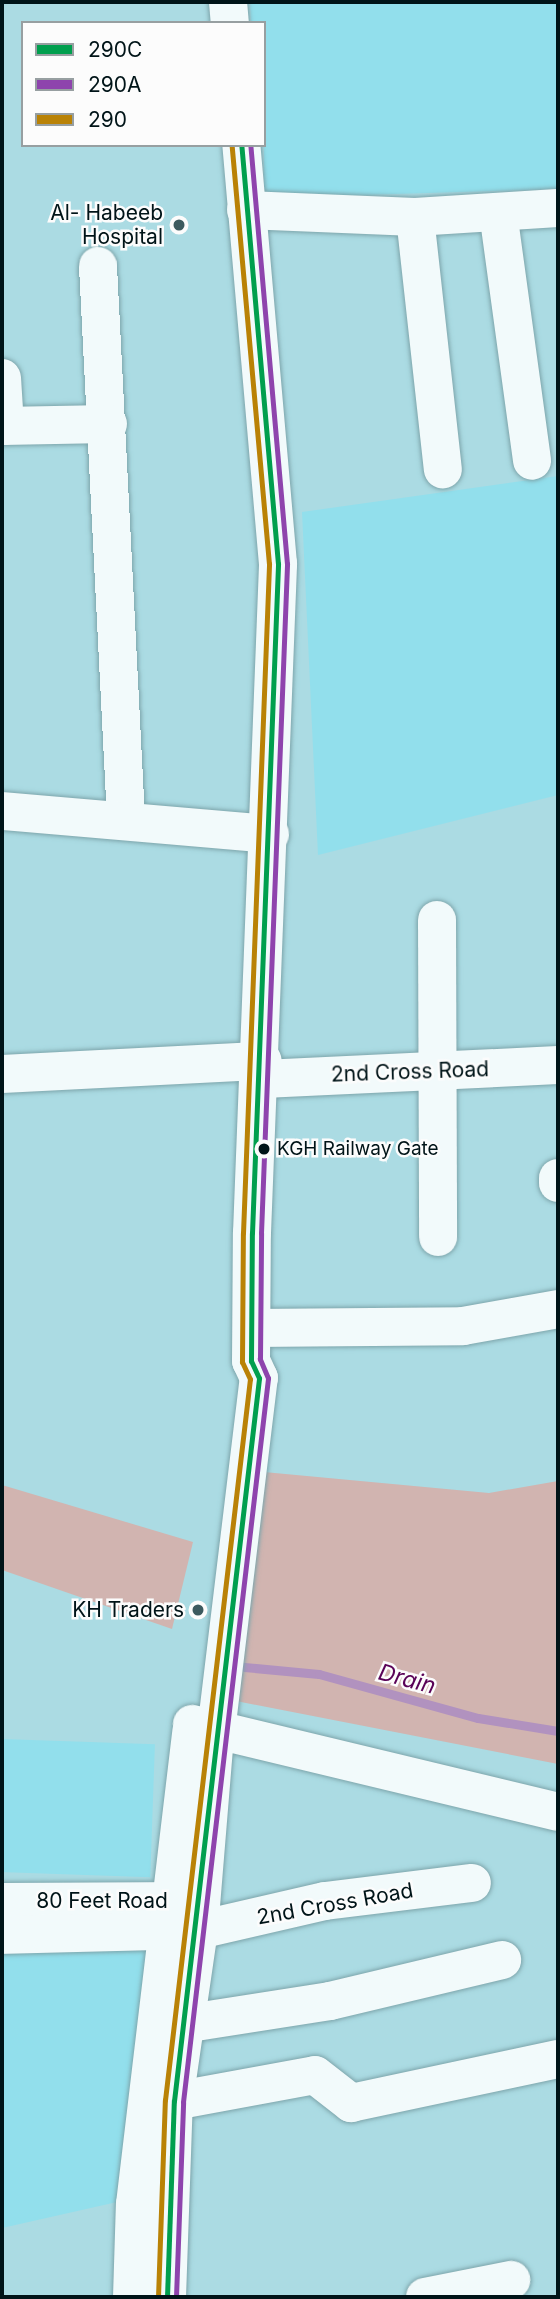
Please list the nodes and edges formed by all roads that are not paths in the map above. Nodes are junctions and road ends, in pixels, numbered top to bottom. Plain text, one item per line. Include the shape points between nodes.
1 (228, 2) edge
2 (230, 21) edge
3 (241, 147) edge
4 (558, 208) edge
5 (246, 210) junction
6 (498, 212) junction
7 (415, 217) junction
8 (99, 266) dead end
9 (2, 378) edge
10 (108, 424) junction
11 (3, 426) edge
12 (531, 461) dead end
13 (443, 469) dead end
14 (2, 811) edge
15 (126, 819) junction
16 (270, 834) junction
17 (437, 920) dead end
18 (263, 1070) junction
19 (439, 1072) junction
20 (2, 1074) edge
21 (557, 1074) edge
22 (438, 1237) dead end
23 (558, 1309) edge
24 (251, 1345) junction
25 (204, 1728) junction
26 (558, 1812) edge
27 (472, 1883) dead end
28 (2, 1902) edge
29 (183, 1915) junction
30 (2, 1935) edge
31 (502, 1960) dead end
32 (183, 2024) junction
33 (558, 2059) edge
34 (174, 2101) junction
35 (511, 2280) dead end
36 (132, 2297) edge
37 (167, 2297) edge
38 (425, 2297) edge

1 - 2 street
3 - 5 street
4 - 6 street
5 - 7 street
5 - 16 street via 278,564
6 - 7 street
6 - 12 street
7 - 13 street
8 - 10 street
9 - 11 street
10 - 11 street
10 - 15 street
14 - 15 street
15 - 16 street
16 - 18 street
17 - 19 street
18 - 19 street, 2nd Cross Road
18 - 20 street, 2nd Cross Road
18 - 24 street
19 - 21 street, 2nd Cross Road
19 - 22 street
23 - 24 street via 463,1326
24 - 25 street via 259,1378 257,1404
25 - 26 street
25 - 29 street
27 - 29 street, 2nd Cross Road
28 - 29 street, 80 Feet Road
29 - 30 street, 80 Feet Road
29 - 32 street
29 - 36 street via 135,2204
31 - 32 street via 330,2001
32 - 34 street
33 - 34 street via 351,2103 315,2075
34 - 37 street
35 - 38 street

